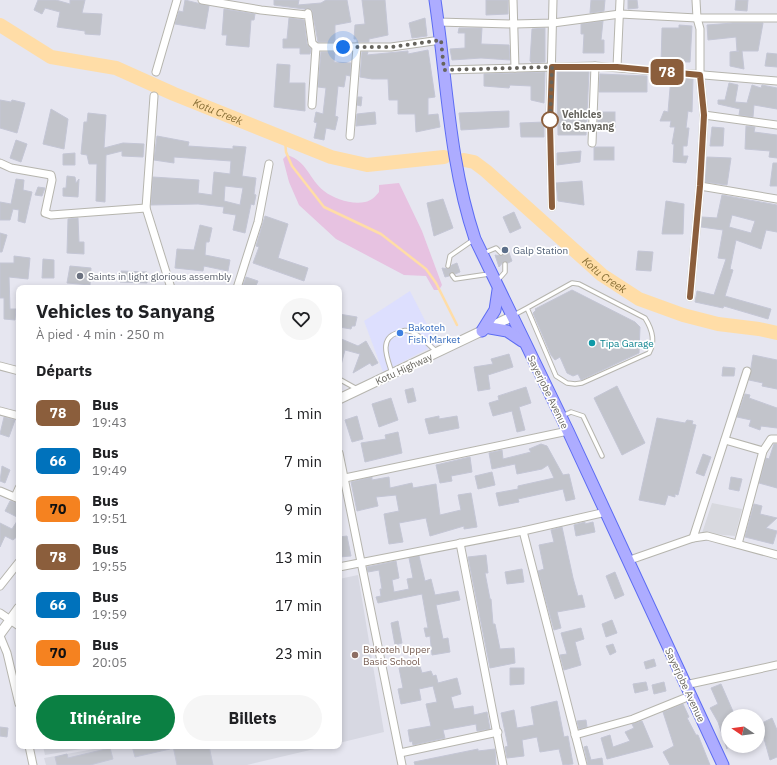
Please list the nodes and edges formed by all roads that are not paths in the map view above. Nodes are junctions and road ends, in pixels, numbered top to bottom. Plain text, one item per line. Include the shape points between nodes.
1 (177, 0) edge
2 (202, 0) edge
3 (435, 0) edge
4 (513, 0) edge
5 (553, 0) edge
6 (620, 0) edge
7 (696, 0) edge
8 (620, 14) junction
9 (696, 18) junction
10 (777, 18) edge
11 (438, 22) junction
12 (553, 23) junction
13 (514, 24) junction
14 (441, 40) junction
15 (316, 47) junction
16 (357, 47) junction
17 (595, 66) junction
18 (552, 67) junction
19 (617, 67) junction
20 (515, 68) junction
21 (444, 70) junction
22 (156, 72) dead end
23 (700, 75) junction
24 (777, 81) edge
25 (154, 96) dead end
26 (312, 105) dead end
27 (704, 115) junction
28 (777, 125) edge
29 (350, 136) dead end
30 (592, 143) dead end
31 (0, 162) edge
32 (269, 164) dead end
33 (700, 186) junction
34 (777, 199) edge
35 (552, 207) dead end
36 (146, 208) junction
37 (475, 238) junction
38 (501, 253) dead end
39 (482, 254) junction
40 (505, 264) dead end
41 (448, 266) dead end
42 (452, 275) dead end
43 (495, 282) junction
44 (170, 285) edge
45 (238, 285) edge
46 (690, 297) dead end
47 (527, 308) junction
48 (511, 317) junction
49 (486, 330) junction
50 (524, 342) junction
51 (438, 352) junction
52 (0, 366) edge
53 (16, 370) edge
54 (747, 371) dead end
55 (392, 374) junction
56 (342, 381) edge
57 (358, 390) junction
58 (342, 398) edge
59 (0, 411) edge
60 (16, 415) edge
61 (560, 416) junction
62 (568, 432) junction
63 (777, 439) edge
64 (725, 440) junction
65 (763, 451) junction
66 (602, 456) dead end
67 (342, 466) edge
68 (345, 478) junction
69 (0, 491) edge
70 (16, 498) edge
71 (606, 512) junction
72 (523, 531) junction
73 (693, 538) junction
74 (460, 544) junction
75 (738, 544) junction
76 (777, 555) edge
77 (627, 561) junction
78 (361, 563) junction
79 (16, 566) edge
80 (342, 566) edge
81 (0, 586) edge
82 (16, 612) edge
83 (0, 613) edge
84 (9, 620) junction
85 (16, 624) edge
86 (0, 635) edge
87 (777, 665) edge
88 (685, 685) junction
89 (16, 691) edge
90 (690, 696) junction
91 (498, 732) junction
92 (575, 734) junction
93 (30, 749) edge
94 (400, 753) junction
95 (34, 765) edge
96 (402, 765) edge
97 (503, 765) edge
98 (583, 765) edge
99 (723, 765) edge

1 - 22 street
2 - 15 street via 261,10 308,14 312,43
3 - 11 main road, Sayerjobe Avenue
4 - 13 street
5 - 12 street
6 - 8 street
7 - 9 street
8 - 9 street
8 - 12 street
8 - 19 street
9 - 10 street
9 - 23 street via 700,42
11 - 13 street
11 - 14 main road, Sayerjobe Avenue
12 - 13 street
12 - 18 street
13 - 20 street
14 - 16 street via 391,47
14 - 21 main road, Sayerjobe Avenue
15 - 16 street
15 - 26 street
16 - 29 street
17 - 18 street
17 - 19 street
17 - 30 street
18 - 20 street
18 - 35 street
19 - 23 street
20 - 21 street
21 - 37 main road, Sayerjobe Avenue via 460,186
23 - 24 street
23 - 27 street
25 - 36 street
27 - 28 street
27 - 33 street
31 - 36 street via 11,168 51,175 46,213 51,215
32 - 45 street via 258,222
33 - 34 street
33 - 46 street
36 - 44 street
37 - 39 main road, Sayerjobe Avenue
37 - 41 lane via 450,256
38 - 39 lane via 496,248
39 - 43 main road, Sayerjobe Avenue
40 - 43 lane via 505,272
42 - 43 lane via 455,279
43 - 48 main road, Sayerjobe Avenue
43 - 49 main road via 495,310
47 - 47 lane via 572,283 579,284 644,318 653,338 652,348 649,354 582,382 567,383 556,376
47 - 48 lane
48 - 49 street, Kotu Highway
48 - 50 main road, Sayerjobe Avenue
49 - 50 main road via 507,331
49 - 51 street, Kotu Highway
50 - 61 main road, Sayerjobe Avenue
51 - 55 street, Kotu Highway
51 - 55 lane via 413,332 406,330 394,334 385,343
52 - 53 street
54 - 64 street
55 - 57 street, Kotu Highway
56 - 57 lane
57 - 58 street, Kotu Highway
59 - 60 street
61 - 62 main road, Sayerjobe Avenue
61 - 66 lane via 571,412 583,416
62 - 68 street
62 - 71 main road, Sayerjobe Avenue
63 - 65 street via 771,438
64 - 65 street
64 - 73 street
65 - 75 street
67 - 68 street
68 - 78 street
69 - 70 street
71 - 72 street
71 - 77 main road, Sayerjobe Avenue
72 - 74 street
72 - 92 street
73 - 75 street via 707,536
73 - 77 street
74 - 78 street
74 - 91 street
75 - 76 street
77 - 88 main road, Sayerjobe Avenue
78 - 80 street
78 - 94 street
79 - 81 street
82 - 84 street
83 - 84 street
84 - 85 street
84 - 86 street
86 - 89 street
87 - 88 street
88 - 90 main road, Sayerjobe Avenue
90 - 92 street via 634,719
90 - 99 main road, Sayerjobe Avenue
91 - 94 street
91 - 97 street
92 - 98 street
93 - 95 street
94 - 96 street

